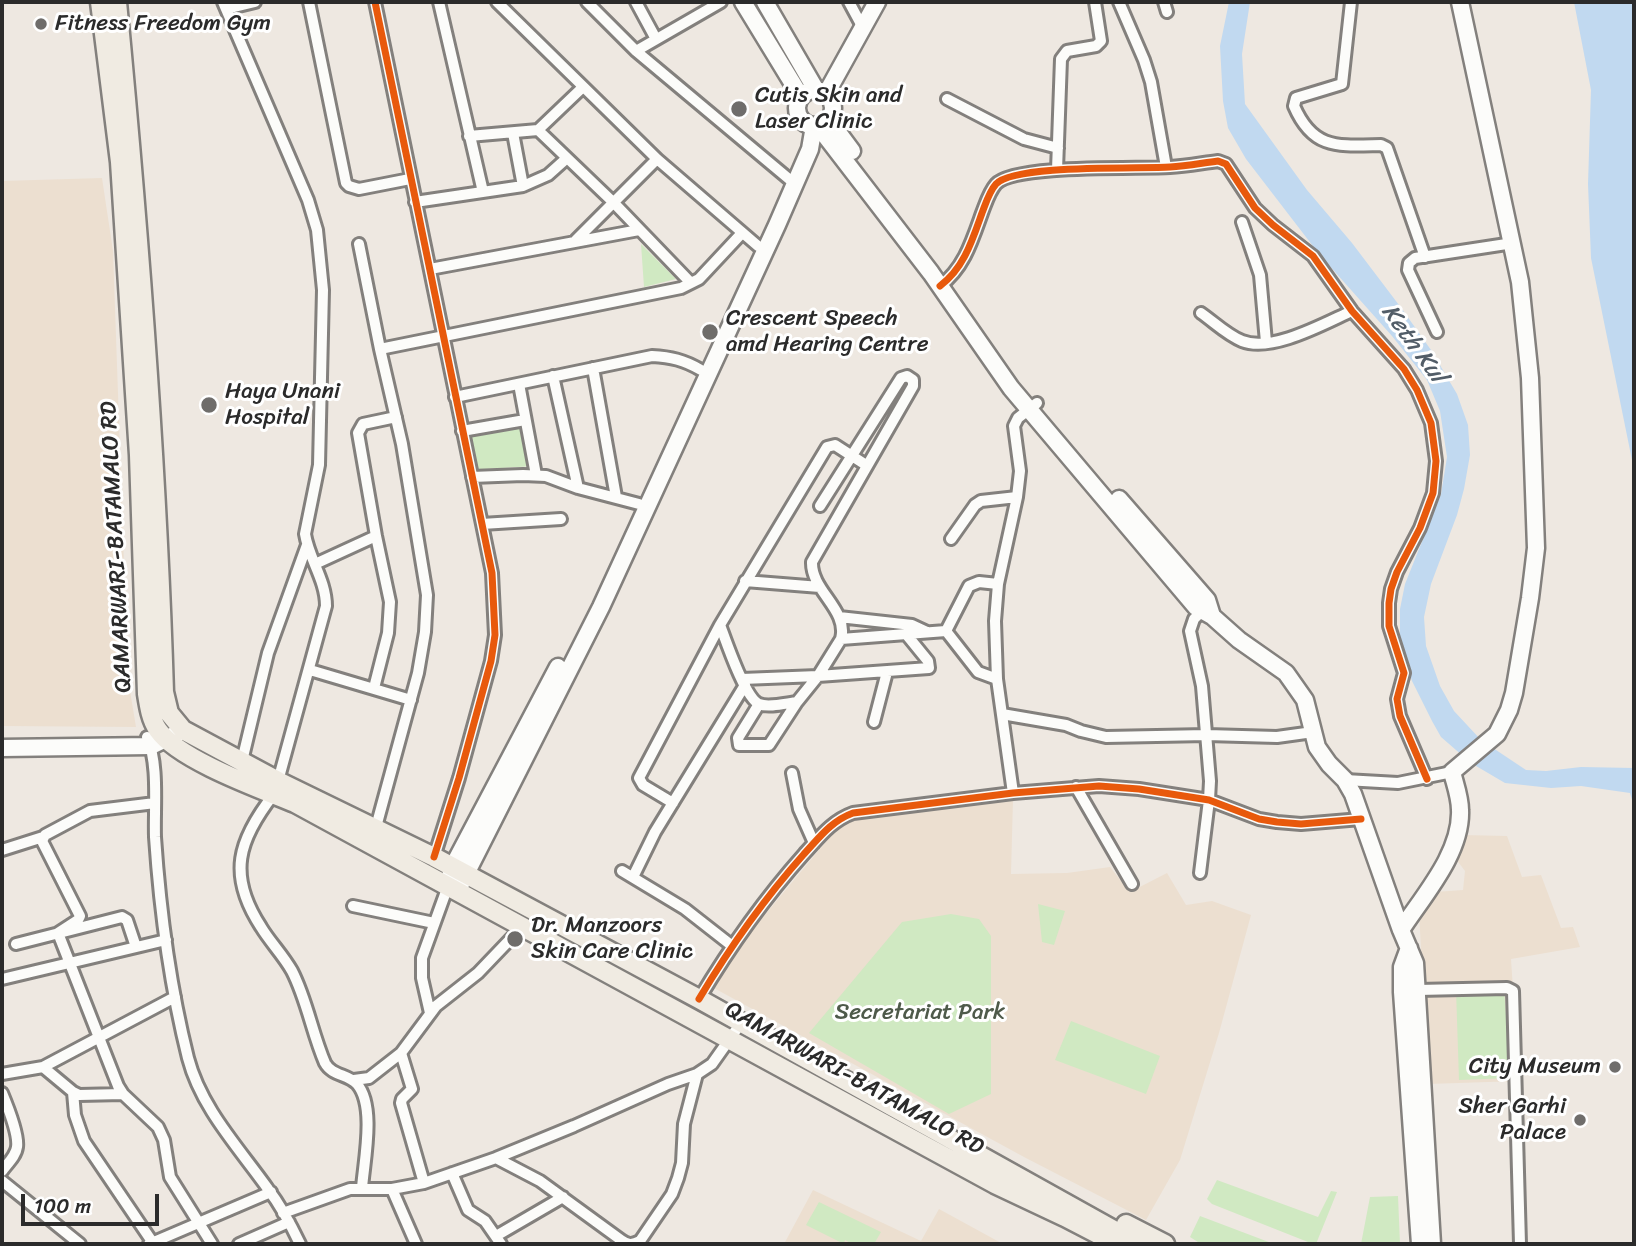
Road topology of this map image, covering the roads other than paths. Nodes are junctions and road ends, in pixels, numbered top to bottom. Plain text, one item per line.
1 (100, 2) edge
2 (117, 2) edge
3 (255, 2) edge
4 (309, 2) edge
5 (375, 2) edge
6 (439, 2) edge
7 (497, 2) edge
8 (587, 2) edge
9 (635, 2) edge
10 (721, 2) edge
11 (743, 2) edge
12 (765, 2) edge
13 (849, 2) edge
14 (877, 2) edge
15 (1095, 2) edge
16 (1119, 2) edge
17 (1351, 2) edge
18 (1460, 2) edge
19 (224, 5) edge
20 (863, 28) junction
21 (656, 39) junction
22 (636, 51) junction
23 (583, 87) junction
24 (814, 94) junction
25 (947, 100) dead end
26 (818, 124) junction
27 (538, 130) junction
28 (513, 133) junction
29 (470, 136) junction
30 (1058, 148) junction
31 (567, 158) junction
32 (657, 159) junction
33 (1166, 167) junction
34 (1057, 170) junction
35 (410, 179) junction
36 (789, 179) junction
37 (523, 187) junction
38 (483, 192) junction
39 (415, 202) junction
40 (614, 203) junction
41 (1242, 222) dead end
42 (639, 230) junction
43 (742, 233) junction
44 (576, 240) junction
45 (1513, 243) junction
46 (359, 244) dead end
47 (758, 246) junction
48 (1425, 257) junction
49 (430, 269) junction
50 (944, 283) junction
51 (691, 284) junction
52 (1352, 311) junction
53 (1201, 313) dead end
54 (1437, 332) dead end
55 (443, 337) junction
56 (1266, 342) junction
57 (380, 349) junction
58 (593, 368) junction
59 (701, 370) junction
60 (553, 376) junction
61 (519, 384) junction
62 (455, 397) junction
63 (1032, 406) junction
64 (396, 417) junction
65 (526, 420) junction
66 (462, 431) junction
67 (852, 455) junction
68 (866, 465) junction
69 (536, 475) junction
70 (472, 477) junction
71 (578, 488) junction
72 (616, 497) junction
73 (1017, 497) junction
74 (639, 504) junction
75 (820, 506) dead end
76 (561, 519) dead end
77 (482, 524) junction
78 (376, 536) junction
79 (951, 539) dead end
80 (307, 545) junction
81 (315, 564) junction
82 (745, 581) junction
83 (999, 584) junction
84 (820, 587) junction
85 (1207, 614) junction
86 (839, 617) junction
87 (720, 625) junction
88 (946, 631) junction
89 (927, 632) junction
90 (906, 634) junction
91 (841, 639) junction
92 (310, 670) junction
93 (887, 672) junction
94 (818, 676) junction
95 (997, 679) junction
96 (744, 682) junction
97 (374, 688) junction
98 (411, 700) junction
99 (797, 702) junction
100 (759, 704) junction
101 (1002, 714) junction
102 (874, 722) dead end
103 (178, 724) junction
104 (1313, 732) junction
105 (1207, 735) junction
106 (2, 738) edge
107 (156, 738) junction
108 (2, 748) edge
109 (244, 762) junction
110 (1454, 771) junction
111 (792, 773) dead end
112 (1427, 779) junction
113 (1345, 780) junction
114 (1076, 787) junction
115 (276, 788) junction
116 (1013, 793) junction
117 (1209, 800) junction
118 (155, 803) junction
119 (673, 803) junction
120 (1361, 820) junction
121 (376, 827) junction
122 (43, 837) junction
123 (814, 843) junction
124 (2, 850) edge
125 (434, 858) junction
126 (458, 871) junction
127 (1200, 873) dead end
128 (1132, 884) dead end
129 (453, 889) junction
130 (353, 906) dead end
131 (434, 923) junction
132 (521, 928) junction
133 (1401, 930) junction
134 (58, 933) junction
135 (166, 940) junction
136 (16, 944) dead end
137 (731, 945) junction
138 (136, 947) junction
139 (1409, 948) junction
140 (69, 963) junction
141 (2, 979) edge
142 (1418, 990) junction
143 (175, 996) junction
144 (699, 999) junction
145 (430, 1013) junction
146 (741, 1023) junction
147 (98, 1037) junction
148 (730, 1040) junction
149 (401, 1053) junction
150 (43, 1067) junction
151 (2, 1074) edge
152 (697, 1074) junction
153 (354, 1080) junction
154 (73, 1092) junction
155 (2, 1093) edge
156 (123, 1094) junction
157 (496, 1158) junction
158 (2, 1171) edge
159 (452, 1173) junction
160 (2, 1181) edge
161 (424, 1183) junction
162 (362, 1188) junction
163 (392, 1189) junction
164 (271, 1192) junction
165 (563, 1197) junction
166 (1068, 1212) junction
167 (286, 1217) junction
168 (200, 1223) junction
169 (1089, 1230) edge
170 (498, 1240) edge
171 (80, 1244) edge
172 (151, 1244) edge
173 (212, 1244) edge
174 (239, 1244) edge
175 (300, 1244) edge
176 (416, 1244) edge
177 (1117, 1244) edge
178 (1139, 1244) edge
179 (1165, 1244) edge
180 (1420, 1244) edge
181 (1432, 1244) edge
182 (1520, 1244) edge

1 - 107 main road, QAMARWARI-BATAMALO RD
2 - 103 main road, QAMARWARI-BATAMALO RD
3 - 19 street
4 - 35 street
5 - 35 street
6 - 29 street
7 - 23 street
8 - 22 street
9 - 21 street
10 - 21 street
11 - 24 main road
12 - 24 main road
13 - 20 street
14 - 20 main road
15 - 30 street
16 - 33 street
17 - 48 street
18 - 45 main road
19 - 80 street
20 - 24 main road
21 - 22 street
22 - 36 street
23 - 27 street
23 - 32 street
24 - 26 main road
24 - 26 main road
25 - 30 street
26 - 36 main road
26 - 50 main road
26 - 126 main road
27 - 28 street
27 - 31 street
28 - 29 street
28 - 37 street
29 - 38 street
30 - 34 street
31 - 37 street
31 - 40 street
32 - 40 street
32 - 43 street
33 - 34 street
33 - 52 street
34 - 50 street
35 - 39 street
36 - 47 main road
37 - 38 street
38 - 39 street
39 - 49 street
40 - 42 street
40 - 44 street
41 - 56 street
42 - 44 street
42 - 51 street
43 - 47 street
43 - 51 street
44 - 49 street
45 - 48 street
45 - 110 main road
46 - 57 street
47 - 59 main road
48 - 54 street
49 - 55 street
50 - 63 main road
51 - 55 street
52 - 56 street
52 - 112 street
53 - 56 street
55 - 57 street
55 - 62 street
57 - 64 street
58 - 59 street
58 - 60 street
58 - 72 street
59 - 74 main road
60 - 61 street
60 - 71 street
61 - 62 street
61 - 65 street
62 - 66 street
63 - 73 street
63 - 85 main road
64 - 78 street
64 - 98 street
65 - 66 street
65 - 69 street
66 - 70 street
67 - 68 street
67 - 68 street
67 - 75 street
67 - 82 street
68 - 84 street
69 - 70 street
69 - 71 street
70 - 77 street
71 - 72 street
72 - 74 street
73 - 79 street
73 - 83 street
74 - 126 main road
76 - 77 street
77 - 125 street
78 - 81 street
78 - 97 street
80 - 81 street
80 - 109 street
81 - 92 street
82 - 84 street
82 - 87 street
83 - 88 street
83 - 95 street
84 - 86 street
85 - 104 main road
85 - 105 street
86 - 89 street
86 - 91 street
87 - 96 street
87 - 119 street
88 - 89 street
88 - 95 street
89 - 90 street
90 - 91 street
90 - 93 street
91 - 94 street
92 - 97 street
92 - 115 street
93 - 94 street
93 - 102 street
94 - 96 street
94 - 99 street
95 - 101 street
96 - 100 street
96 - 119 street
97 - 98 street
98 - 121 street
99 - 100 street
99 - 100 street
101 - 105 street
101 - 116 street
103 - 107 main road
103 - 109 main road
104 - 105 street
104 - 113 main road
105 - 117 street
106 - 107 main road
107 - 108 main road
107 - 115 main road, QAMARWARI-BATAMALO RD
107 - 118 street
109 - 115 main road
110 - 112 street
110 - 133 main road
111 - 123 street
112 - 113 street
113 - 120 main road
114 - 116 street
114 - 117 street
114 - 128 street
115 - 121 main road, QAMARWARI-BATAMALO RD
115 - 129 main road, QAMARWARI-BATAMALO RD
115 - 153 street
116 - 123 street
117 - 120 street
117 - 127 street
118 - 122 street
118 - 135 street
119 - 137 street
120 - 133 main road
121 - 125 main road, QAMARWARI-BATAMALO RD
122 - 124 street
122 - 134 street
123 - 137 street
125 - 126 main road, QAMARWARI-BATAMALO RD
126 - 129 main road
126 - 144 main road, QAMARWARI-BATAMALO RD
129 - 131 street
129 - 132 main road, QAMARWARI-BATAMALO RD
130 - 131 street
131 - 145 street
132 - 145 street
132 - 148 main road, QAMARWARI-BATAMALO RD
133 - 139 main road
134 - 136 street
134 - 138 street
134 - 140 street
135 - 138 street
135 - 143 street
137 - 144 street
138 - 140 street
139 - 142 main road
139 - 180 main road
140 - 141 street
140 - 147 street
142 - 181 main road
142 - 182 street
143 - 147 street
143 - 164 street
144 - 146 main road, QAMARWARI-BATAMALO RD
145 - 149 street
146 - 148 street
146 - 166 main road, QAMARWARI-BATAMALO RD
147 - 150 street
147 - 156 street
148 - 152 street
148 - 166 main road, QAMARWARI-BATAMALO RD
149 - 153 street
149 - 161 street
150 - 151 street
150 - 154 street
152 - 157 street
152 - 165 street
153 - 162 street
154 - 156 street
154 - 172 street
155 - 158 street
156 - 168 street
157 - 159 street
157 - 165 street
159 - 161 street
159 - 170 street
160 - 171 street
161 - 163 street
162 - 163 street
162 - 167 street
163 - 176 street
164 - 167 street
164 - 168 street
165 - 170 street
166 - 169 main road
166 - 169 main road
166 - 179 main road
167 - 174 street
167 - 175 street
168 - 172 street
168 - 173 street
169 - 177 main road
169 - 178 main road

